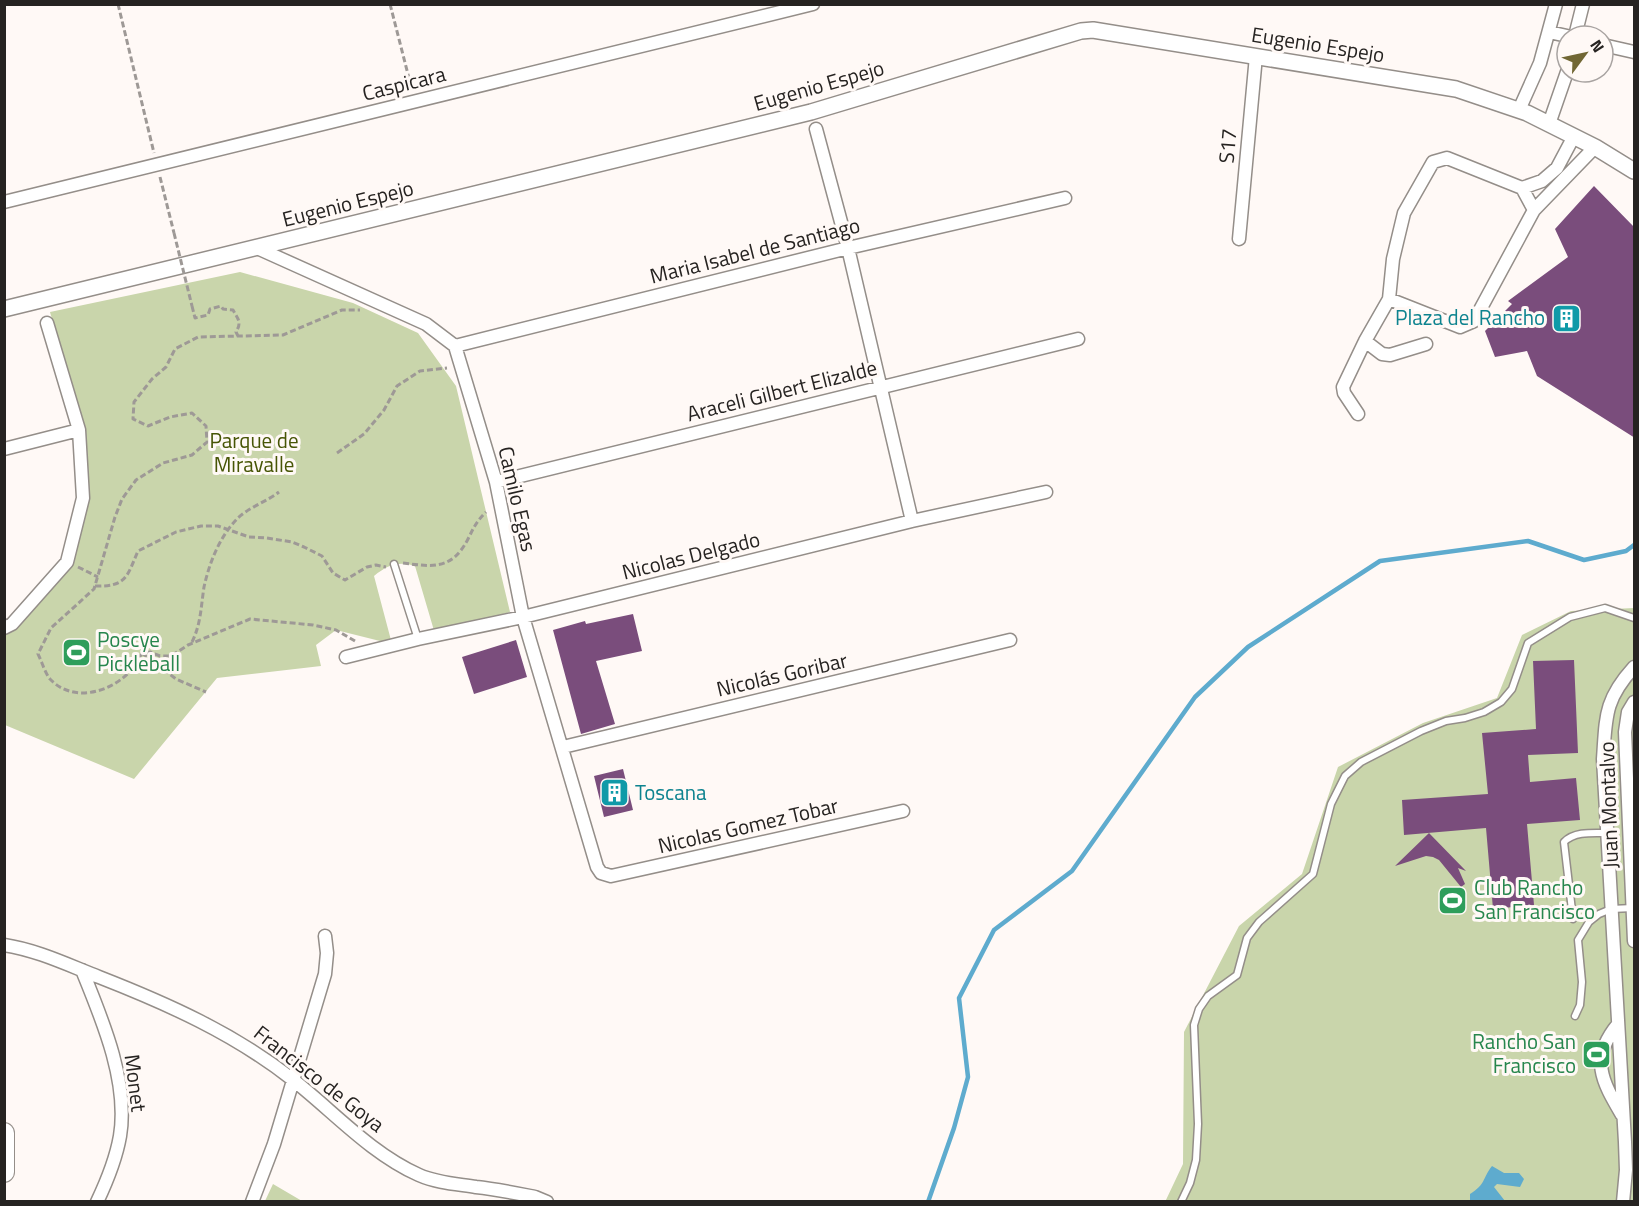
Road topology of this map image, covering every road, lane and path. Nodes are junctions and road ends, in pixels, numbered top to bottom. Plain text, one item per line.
1 (118, 4) edge
2 (390, 4) edge
3 (813, 4) edge
4 (1556, 4) edge
5 (1583, 4) edge
6 (1578, 24) edge
7 (1549, 32) junction
8 (1555, 33) edge
9 (1615, 48) edge
10 (1635, 52) edge
11 (1256, 56) junction
12 (1563, 84) edge
13 (416, 102) junction
14 (1519, 110) junction
15 (1549, 124) junction
16 (816, 129) dead end
17 (1574, 136) junction
18 (1595, 147) junction
19 (157, 165) junction
20 (1635, 171) edge
21 (1522, 188) junction
22 (1065, 198) dead end
23 (4, 202) edge
24 (1534, 210) junction
25 (1239, 239) dead end
26 (258, 248) junction
27 (848, 248) junction
28 (1389, 299) junction
29 (377, 301) junction
30 (4, 309) edge
31 (47, 323) dead end
32 (238, 336) junction
33 (1078, 339) dead end
34 (1365, 341) junction
35 (1426, 344) dead end
36 (455, 346) junction
37 (461, 366) junction
38 (880, 386) junction
39 (1358, 414) dead end
40 (79, 430) junction
41 (4, 449) edge
42 (337, 453) dead end
43 (496, 482) junction
44 (279, 492) dead end
45 (1046, 492) dead end
46 (486, 512) dead end
47 (912, 521) junction
48 (228, 531) junction
49 (67, 562) junction
50 (394, 564) junction
51 (98, 577) junction
52 (95, 586) junction
53 (523, 618) junction
54 (1635, 618) edge
55 (4, 628) edge
56 (418, 639) junction
57 (1010, 640) dead end
58 (192, 643) junction
59 (372, 651) junction
60 (142, 653) junction
61 (346, 657) dead end
62 (1635, 667) edge
63 (206, 692) dead end
64 (1635, 702) edge
65 (563, 747) junction
66 (903, 811) dead end
67 (1607, 833) junction
68 (601, 873) joint
69 (1633, 908) edge
70 (1611, 909) junction
71 (1573, 919) dead end
72 (325, 936) dead end
73 (1635, 941) edge
74 (4, 945) edge
75 (82, 970) junction
76 (1575, 1016) dead end
77 (1618, 1024) junction
78 (292, 1079) junction
79 (1624, 1119) junction
80 (4, 1133) edge
81 (1630, 1142) edge
82 (4, 1172) edge
83 (97, 1202) edge
84 (252, 1202) edge
85 (547, 1202) edge
86 (1181, 1202) edge
87 (1623, 1202) edge

1 - 19 path
2 - 13 path
3 - 13 street, Caspicara
4 - 7 street
5 - 6 street
7 - 8 street
7 - 14 street
9 - 10 street
11 - 14 street, Eugenio Espejo
11 - 25 street, S17
11 - 26 street, Eugenio Espejo
12 - 15 street
13 - 19 street, Caspicara
14 - 15 street, Eugenio Espejo
15 - 17 street, Eugenio Espejo
16 - 27 street
17 - 18 street, Eugenio Espejo
17 - 21 street
18 - 20 street, Eugenio Espejo
18 - 24 street
19 - 23 street, Caspicara
19 - 32 path, bridge
21 - 24 street
21 - 28 street
22 - 27 street, Maria Isabel de Santiago
24 - 28 street
26 - 29 street
26 - 30 street, Eugenio Espejo
27 - 36 street, Maria Isabel de Santiago
27 - 38 street
28 - 34 street
29 - 32 path
29 - 36 street
31 - 40 street
32 - 51 path
33 - 38 street, Araceli Gilbert Elizalde
34 - 35 street
34 - 39 street
36 - 37 street, Camilo Egas
37 - 42 path
37 - 43 street, Camilo Egas
38 - 43 street, Araceli Gilbert Elizalde
38 - 47 street
40 - 41 street
40 - 49 street
43 - 53 street, Camilo Egas
44 - 48 path
45 - 47 street, Nicolas Delgado
46 - 50 path
47 - 53 street, Nicolas Delgado
48 - 50 path
48 - 52 path
48 - 58 path
49 - 51 path
49 - 55 street
50 - 56 lane
51 - 52 path
52 - 60 path
53 - 56 street, Nicolas Delgado
53 - 65 street, Camilo Egas
54 - 86 lane
56 - 59 street, Nicolas Delgado
57 - 65 street, Nicolás Goribar
58 - 59 path
58 - 60 path
59 - 61 street, Nicolas Delgado
60 - 63 path
62 - 67 street, Juan Montalvo
64 - 69 street, Juan Montalvo
65 - 68 street, Camilo Egas
66 - 68 street, Nicolas Gomez Tobar
67 - 70 street, Juan Montalvo
67 - 71 lane
69 - 70 lane
69 - 73 street, Juan Montalvo
70 - 76 lane
70 - 77 street, Juan Montalvo
72 - 78 street
74 - 75 street, Francisco de Goya
75 - 78 street, Francisco de Goya
75 - 83 street, Monet
77 - 79 street, Juan Montalvo
77 - 79 street
78 - 84 street
78 - 85 street, Francisco de Goya
79 - 81 street, Juan Montalvo
80 - 82 main road
81 - 87 street, Juan Montalvo

